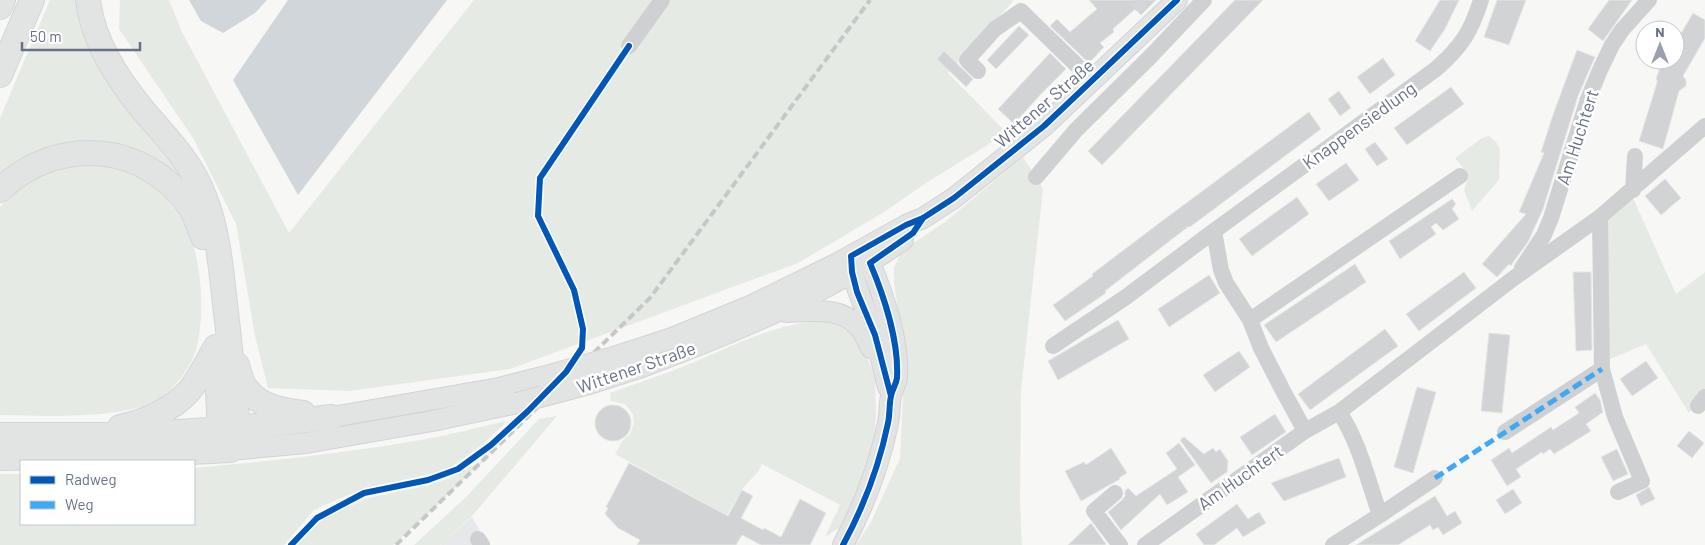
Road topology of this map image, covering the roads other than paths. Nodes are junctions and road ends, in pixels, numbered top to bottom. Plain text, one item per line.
1 (3, 0) edge
2 (32, 0) edge
3 (88, 0) edge
4 (662, 0) edge
5 (1177, 0) edge
6 (1204, 0) edge
7 (1481, 0) edge
8 (1649, 0) edge
9 (0, 7) edge
10 (629, 46) dead end
11 (978, 71) dead end
12 (0, 75) edge
13 (1093, 81) junction
14 (1044, 126) junction
15 (1705, 126) edge
16 (1076, 130) junction
17 (1635, 156) dead end
18 (1460, 176) dead end
19 (1036, 177) dead end
20 (0, 190) edge
21 (1633, 190) junction
22 (1600, 217) junction
23 (923, 218) junction
24 (1214, 231) junction
25 (870, 263) junction
26 (852, 264) junction
27 (1514, 278) junction
28 (780, 312) junction
29 (1250, 320) junction
30 (223, 346) junction
31 (1053, 346) dead end
32 (1602, 369) junction
33 (884, 371) junction
34 (891, 396) junction
35 (1339, 412) junction
36 (332, 417) junction
37 (1305, 431) junction
38 (1505, 432) dead end
39 (0, 435) edge
40 (72, 436) junction
41 (229, 436) junction
42 (0, 458) edge
43 (1435, 478) dead end
44 (1618, 492) dead end
45 (1116, 494) dead end
46 (1380, 514) junction
47 (843, 545) edge
48 (1120, 545) edge
49 (1145, 545) edge
50 (1333, 545) edge

1 - 9 highway
2 - 12 highway
3 - 30 highway
4 - 10 street
5 - 13 main road, Wittener Straße
6 - 16 street
7 - 24 street, Knappensiedlung
8 - 27 street, Am Huchtert
11 - 13 street
13 - 14 main road, Wittener Straße
14 - 16 street, Wittener Straße
14 - 23 main road, Wittener Straße
15 - 21 street, Am Huchtert
16 - 19 street
17 - 21 street
18 - 29 street
20 - 30 highway
21 - 22 street, Am Huchtert
22 - 27 street, Am Huchtert
22 - 32 street
23 - 25 main road, Wittener Straße
23 - 26 main road, Wittener Straße
24 - 29 street
24 - 31 street, Knappensiedlung
25 - 26 main road, Wittener Straße
25 - 34 main road
26 - 28 main road, Wittener Straße
26 - 33 main road
26 - 36 main road, Wittener Straße, bridge
27 - 35 street, Am Huchtert
28 - 33 main road
28 - 41 main road, Wittener Straße, bridge
29 - 37 street
30 - 36 highway
30 - 40 highway
30 - 41 highway
32 - 38 street
32 - 44 street
33 - 34 main road
34 - 47 main road
35 - 37 street, Am Huchtert
35 - 46 street
36 - 41 highway
37 - 49 street, Am Huchtert
39 - 40 highway
40 - 41 highway
41 - 42 highway
43 - 46 street
45 - 48 street
46 - 50 street

